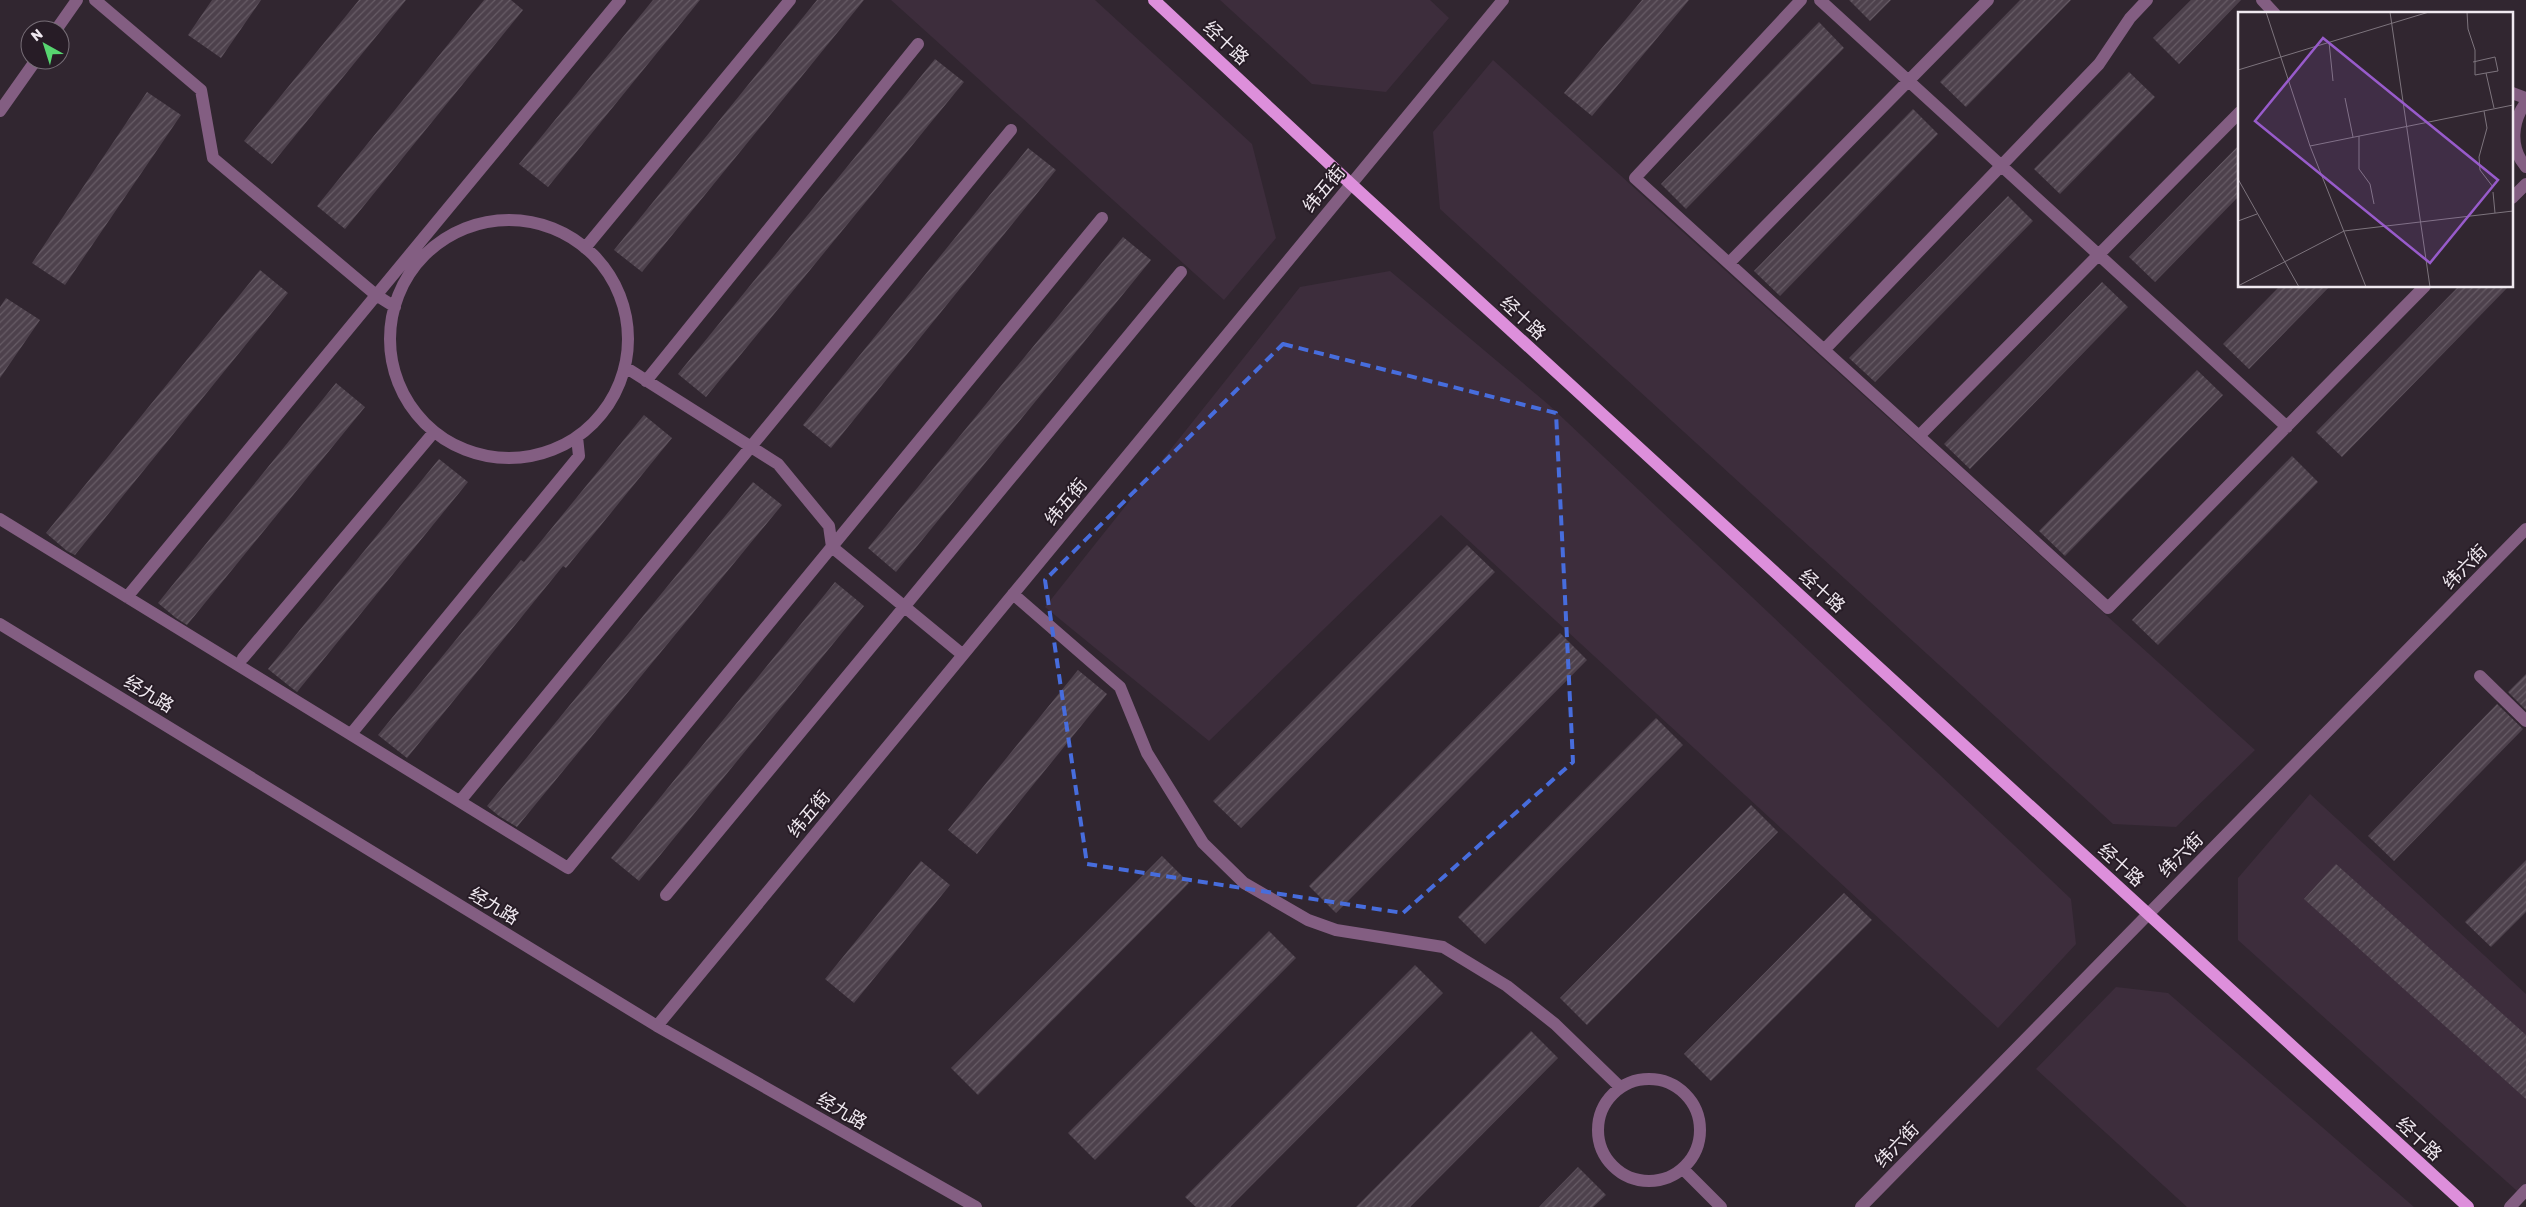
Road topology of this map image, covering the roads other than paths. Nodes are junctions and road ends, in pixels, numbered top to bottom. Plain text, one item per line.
1 (77, 0) edge
2 (95, 0) edge
3 (620, 0) edge
4 (790, 0) edge
5 (1154, 0) edge
6 (1503, 0) edge
7 (1801, 0) edge
8 (1820, 0) edge
9 (1988, 0) edge
10 (2147, 0) edge
11 (2262, 0) edge
12 (2273, 12) edge
13 (63, 20) edge
14 (918, 44) dead end
15 (29, 70) edge
16 (2514, 94) edge
17 (2526, 98) edge
18 (2526, 102) edge
19 (0, 111) edge
20 (2238, 114) edge
21 (1011, 130) dead end
22 (2526, 166) edge
23 (1351, 184) junction
24 (2526, 184) edge
25 (2514, 196) edge
26 (1102, 218) dead end
27 (585, 248) junction
28 (1729, 263) junction
29 (1181, 272) dead end
30 (2423, 288) edge
31 (376, 295) junction
32 (395, 307) junction
33 (1824, 350) junction
34 (625, 367) junction
35 (646, 380) junction
36 (2287, 427) junction
37 (434, 432) junction
38 (1919, 436) junction
39 (577, 437) junction
40 (751, 447) junction
41 (0, 519) edge
42 (2526, 530) edge
43 (832, 547) junction
44 (1013, 594) junction
45 (126, 596) junction
46 (904, 607) junction
47 (0, 624) edge
48 (963, 655) junction
49 (243, 658) dead end
50 (2480, 676) dead end
51 (2526, 721) edge
52 (351, 734) junction
53 (460, 801) junction
54 (666, 896) dead end
55 (2148, 914) junction
56 (657, 1026) junction
57 (1620, 1087) junction
58 (1683, 1169) junction
59 (2526, 1190) edge
60 (976, 1207) edge
61 (1720, 1207) edge
62 (1861, 1207) edge
63 (2468, 1207) edge
64 (2510, 1207) edge

1 - 13 street
2 - 31 street
3 - 31 street
4 - 27 street
5 - 23 main road, 经十路
6 - 23 street, 纬五街
7 - 28 street
8 - 36 street
9 - 28 street
10 - 33 street
11 - 12 street
14 - 35 street
15 - 19 street
16 - 17 street
18 - 22 street
20 - 38 street
21 - 40 street
23 - 44 street, 纬五街
23 - 55 main road, 经十路
24 - 25 street
26 - 43 street
27 - 32 street
27 - 34 street
28 - 33 street
29 - 46 street
30 - 36 street
31 - 32 street
31 - 45 street
32 - 37 street
33 - 38 street
34 - 35 street
34 - 39 street
35 - 40 street
36 - 38 street
37 - 39 street
37 - 49 street
39 - 52 street
40 - 43 street
40 - 53 street
41 - 45 street
42 - 55 street, 纬六街
43 - 46 street
43 - 53 street
44 - 48 street, 纬五街
44 - 57 street
45 - 52 street
46 - 48 street
46 - 54 street
47 - 56 street, 经九路
48 - 56 street, 纬五街
50 - 51 street
52 - 53 street
55 - 62 street, 纬六街
55 - 63 main road, 经十路
56 - 60 street, 经九路
57 - 58 street
57 - 58 street
58 - 61 street
59 - 64 street

